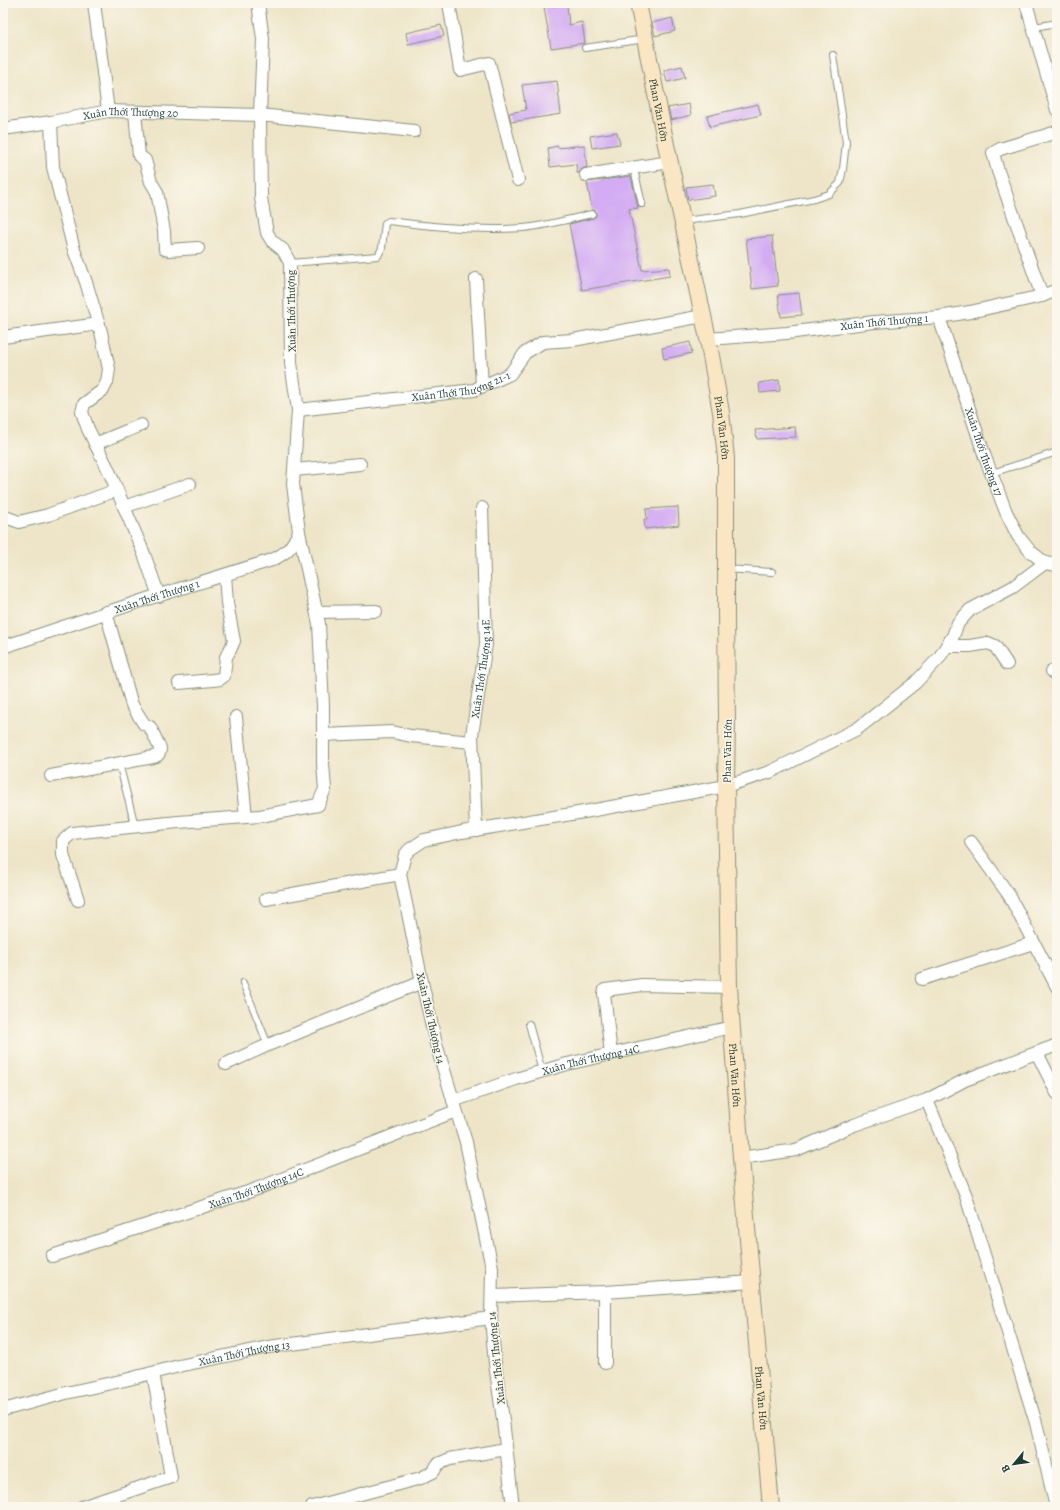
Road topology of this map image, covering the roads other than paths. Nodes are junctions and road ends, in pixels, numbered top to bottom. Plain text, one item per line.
1 (94, 3) edge
2 (258, 3) edge
3 (449, 3) edge
4 (638, 3) edge
5 (1026, 3) edge
6 (1057, 23) edge
7 (1034, 27) junction
8 (645, 39) junction
9 (585, 48) dead end
10 (833, 55) dead end
11 (108, 110) junction
12 (1057, 110) edge
13 (135, 112) junction
14 (260, 115) junction
15 (51, 122) junction
16 (3, 129) edge
17 (414, 131) dead end
18 (1057, 132) edge
19 (670, 162) junction
20 (634, 169) junction
21 (586, 175) dead end
22 (518, 180) dead end
23 (642, 204) dead end
24 (592, 214) dead end
25 (683, 221) junction
26 (198, 248) dead end
27 (290, 263) junction
28 (476, 279) dead end
29 (1057, 290) edge
30 (1042, 296) junction
31 (703, 316) junction
32 (939, 317) junction
33 (99, 324) junction
34 (3, 337) edge
35 (708, 339) junction
36 (482, 386) junction
37 (298, 410) junction
38 (141, 425) dead end
39 (96, 444) junction
40 (1057, 452) edge
41 (360, 464) dead end
42 (294, 470) junction
43 (992, 473) junction
44 (190, 484) dead end
45 (117, 490) junction
46 (124, 507) junction
47 (482, 508) dead end
48 (3, 516) edge
49 (299, 532) junction
50 (1045, 563) junction
51 (1057, 565) edge
52 (726, 569) junction
53 (772, 572) dead end
54 (225, 576) junction
55 (159, 596) junction
56 (376, 611) dead end
57 (106, 612) junction
58 (317, 612) junction
59 (946, 646) junction
60 (3, 647) edge
61 (1007, 664) dead end
62 (179, 683) dead end
63 (236, 717) dead end
64 (323, 735) junction
65 (472, 742) junction
66 (119, 764) junction
67 (51, 776) dead end
68 (726, 786) junction
69 (246, 817) junction
70 (135, 826) junction
71 (476, 830) junction
72 (971, 842) dead end
73 (400, 874) junction
74 (266, 899) dead end
75 (78, 900) dead end
76 (1033, 943) junction
77 (922, 978) dead end
78 (422, 982) junction
79 (243, 983) dead end
80 (729, 987) junction
81 (1057, 987) edge
82 (529, 1024) dead end
83 (732, 1027) junction
84 (268, 1045) junction
85 (1057, 1045) edge
86 (1037, 1053) junction
87 (611, 1054) junction
88 (226, 1064) dead end
89 (542, 1071) junction
90 (1057, 1093) edge
91 (927, 1100) junction
92 (454, 1106) junction
93 (741, 1158) junction
94 (52, 1256) dead end
95 (752, 1282) junction
96 (605, 1292) junction
97 (492, 1296) junction
98 (491, 1318) junction
99 (605, 1363) dead end
100 (153, 1372) junction
101 (3, 1410) edge
102 (506, 1449) junction
103 (82, 1507) edge
104 (312, 1507) edge
105 (512, 1507) edge
106 (771, 1507) edge
107 (1056, 1507) edge

1 - 11 street
2 - 14 street, Xuân Thới Thượng
3 - 22 street
4 - 8 main road, Phan Văn Hớn
5 - 7 street
6 - 7 lane
7 - 12 street
8 - 9 lane
8 - 19 main road, Phan Văn Hớn
10 - 25 lane
11 - 13 street, Xuân Thới Thượng 20
11 - 15 street, Xuân Thới Thượng 20
13 - 14 street, Xuân Thới Thượng 20
13 - 26 street
14 - 17 street, Xuân Thới Thượng 20
14 - 27 street, Xuân Thới Thượng
15 - 16 street, Xuân Thới Thượng 20
15 - 33 street
18 - 30 street
19 - 20 street
19 - 25 main road, Phan Văn Hớn
20 - 21 street
20 - 23 lane
24 - 27 lane
25 - 31 main road, Phan Văn Hớn
27 - 37 street, Xuân Thới Thượng
28 - 36 street
29 - 30 street, Xuân Thới Thượng 1
30 - 32 street, Xuân Thới Thượng 1
31 - 35 main road, Phan Văn Hớn
31 - 36 street, Xuân Thới Thượng 21-1
32 - 35 street, Xuân Thới Thượng 1
32 - 43 street, Xuân Thới Thượng 17
33 - 34 street
33 - 39 street
35 - 52 main road, Phan Văn Hớn
36 - 37 street, Xuân Thới Thượng 21-1
37 - 42 street, Xuân Thới Thượng
38 - 39 street
39 - 45 street
40 - 43 lane
41 - 42 street
42 - 49 street, Xuân Thới Thượng
43 - 50 street, Xuân Thới Thượng 17
44 - 46 street
45 - 46 street
45 - 48 street
46 - 55 street
47 - 65 street, Xuân Thới Thượng 14E
49 - 54 street, Xuân Thới Thượng 1
49 - 58 street, Xuân Thới Thượng
50 - 51 street, Xuân Thới Thượng 17
50 - 59 street, Xuân Thới Thượng 14
52 - 53 lane
52 - 68 main road, Phan Văn Hớn
54 - 55 street, Xuân Thới Thượng 1
54 - 62 street
55 - 57 street, Xuân Thới Thượng 1
56 - 58 street
57 - 60 street, Xuân Thới Thượng 1
57 - 66 street
58 - 64 street, Xuân Thới Thượng
59 - 61 street
59 - 68 street, Xuân Thới Thượng 14
63 - 69 street
64 - 65 street
64 - 69 street, Xuân Thới Thượng
65 - 71 street, Xuân Thới Thượng 14E
66 - 67 street
66 - 70 lane
68 - 71 street, Xuân Thới Thượng 14
68 - 80 main road, Phan Văn Hớn
69 - 70 street
70 - 75 street
71 - 73 street, Xuân Thới Thượng 14
72 - 76 street
73 - 74 street
73 - 78 street, Xuân Thới Thượng 14
76 - 77 street
76 - 81 street
78 - 84 street
78 - 92 street, Xuân Thới Thượng 14
79 - 84 lane
80 - 83 main road, Phan Văn Hớn
80 - 87 street
82 - 89 lane
83 - 87 street, Xuân Thới Thượng 14C
83 - 93 main road, Phan Văn Hớn
84 - 88 street
85 - 86 street
86 - 90 street
86 - 91 street
87 - 89 street, Xuân Thới Thượng 14C
89 - 92 street, Xuân Thới Thượng 14C
91 - 93 street
91 - 107 street
92 - 94 street, Xuân Thới Thượng 14C
92 - 97 street, Xuân Thới Thượng 14
93 - 95 main road, Phan Văn Hớn
95 - 96 street
95 - 106 main road, Phan Văn Hớn
96 - 97 street
96 - 99 street
97 - 98 street, Xuân Thới Thượng 14
98 - 100 street, Xuân Thới Thượng 13
98 - 102 street, Xuân Thới Thượng 14
100 - 101 street, Xuân Thới Thượng 13
100 - 103 street
102 - 104 street
102 - 105 street, Xuân Thới Thượng 14

